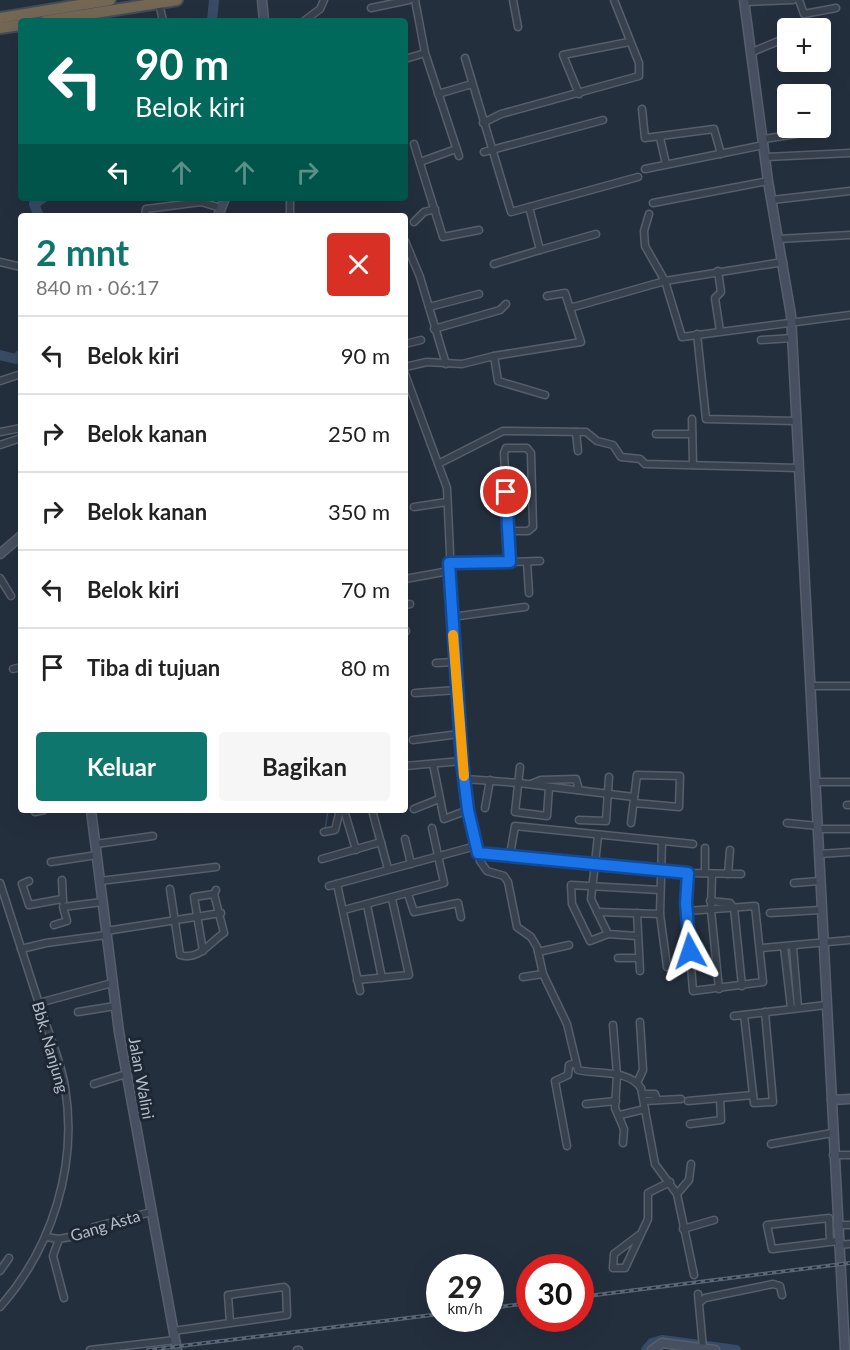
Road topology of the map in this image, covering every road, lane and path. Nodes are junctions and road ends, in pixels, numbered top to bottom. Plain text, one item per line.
1 (110, 0) edge
2 (177, 0) edge
3 (262, 0) edge
4 (324, 0) edge
5 (409, 0) edge
6 (415, 0) edge
7 (513, 0) edge
8 (614, 0) edge
9 (793, 0) edge
10 (799, 0) edge
11 (744, 1) edge
12 (159, 3) junction
13 (371, 8) dead end
14 (836, 8) dead end
15 (0, 18) edge
16 (67, 18) edge
17 (162, 18) edge
18 (264, 18) edge
19 (307, 18) edge
20 (18, 25) edge
21 (518, 27) dead end
22 (0, 28) edge
23 (629, 42) junction
24 (777, 42) edge
25 (752, 52) junction
26 (425, 53) junction
27 (408, 58) edge
28 (465, 58) dead end
29 (472, 84) junction
30 (438, 94) junction
31 (579, 94) junction
32 (642, 109) dead end
33 (603, 120) dead end
34 (483, 123) junction
35 (660, 138) junction
36 (782, 138) edge
37 (764, 142) junction
38 (414, 144) dead end
39 (488, 151) junction
40 (850, 153) edge
41 (721, 154) junction
42 (766, 157) junction
43 (420, 162) junction
44 (666, 164) junction
45 (645, 169) dead end
46 (638, 177) dead end
47 (768, 181) junction
48 (850, 191) edge
49 (772, 200) junction
50 (653, 203) dead end
51 (529, 207) junction
52 (435, 209) junction
53 (220, 212) edge
54 (145, 213) edge
55 (649, 214) dead end
56 (414, 222) dead end
57 (479, 230) dead end
58 (596, 234) dead end
59 (850, 235) edge
60 (778, 240) junction
61 (408, 245) edge
62 (540, 250) junction
63 (0, 262) edge
64 (783, 262) junction
65 (494, 264) dead end
66 (18, 266) edge
67 (718, 271) junction
68 (665, 281) junction
69 (479, 294) dead end
70 (547, 296) dead end
71 (506, 304) dead end
72 (429, 307) junction
73 (570, 308) junction
74 (850, 315) edge
75 (791, 321) junction
76 (434, 329) junction
77 (720, 331) junction
78 (697, 334) junction
79 (792, 338) junction
80 (421, 340) dead end
81 (761, 340) dead end
82 (408, 343) edge
83 (495, 356) junction
84 (446, 364) junction
85 (408, 365) edge
86 (18, 375) edge
87 (0, 381) edge
88 (408, 382) edge
89 (545, 395) dead end
90 (692, 419) dead end
91 (796, 421) junction
92 (18, 429) edge
93 (0, 432) edge
94 (576, 432) junction
95 (656, 434) dead end
96 (692, 434) junction
97 (18, 439) edge
98 (0, 445) edge
99 (578, 451) dead end
100 (438, 464) junction
101 (693, 465) junction
102 (798, 468) junction
103 (447, 502) junction
104 (414, 507) dead end
105 (508, 531) junction
106 (18, 539) edge
107 (0, 554) edge
108 (540, 561) dead end
109 (510, 562) junction
110 (527, 562) junction
111 (449, 563) junction
112 (449, 571) junction
113 (0, 578) edge
114 (408, 578) edge
115 (529, 593) dead end
116 (11, 596) dead end
117 (525, 607) dead end
118 (452, 617) junction
119 (436, 663) dead end
120 (455, 663) junction
121 (18, 668) edge
122 (14, 669) dead end
123 (810, 686) junction
124 (850, 686) edge
125 (457, 690) junction
126 (415, 693) dead end
127 (459, 734) junction
128 (413, 740) dead end
129 (462, 761) junction
130 (433, 764) junction
131 (408, 766) edge
132 (520, 767) dead end
133 (609, 777) dead end
134 (465, 780) junction
135 (490, 780) junction
136 (815, 782) junction
137 (850, 782) edge
138 (519, 783) junction
139 (530, 784) junction
140 (549, 788) junction
141 (579, 790) junction
142 (608, 794) junction
143 (439, 799) junction
144 (634, 800) junction
145 (485, 808) dead end
146 (414, 810) dead end
147 (468, 810) junction
148 (91, 813) edge
149 (341, 813) edge
150 (343, 813) edge
151 (373, 813) edge
152 (579, 819) dead end
153 (631, 823) dead end
154 (787, 823) dead end
155 (349, 826) junction
156 (432, 828) dead end
157 (818, 828) junction
158 (850, 829) edge
159 (335, 830) junction
160 (324, 832) dead end
161 (153, 836) dead end
162 (598, 836) junction
163 (405, 839) dead end
164 (662, 841) junction
165 (381, 842) junction
166 (96, 844) junction
167 (693, 844) dead end
168 (705, 849) dead end
169 (356, 850) junction
170 (477, 850) junction
171 (730, 850) dead end
172 (850, 852) edge
173 (819, 854) junction
174 (97, 855) junction
175 (510, 855) junction
176 (439, 856) junction
177 (322, 859) dead end
178 (51, 862) dead end
179 (594, 863) junction
180 (411, 864) junction
181 (216, 867) dead end
182 (388, 869) junction
183 (661, 870) junction
184 (688, 873) junction
185 (708, 874) junction
186 (728, 874) junction
187 (741, 874) dead end
188 (62, 880) dead end
189 (29, 881) dead end
190 (100, 881) junction
191 (820, 881) junction
192 (0, 883) edge
193 (794, 883) dead end
194 (337, 884) junction
195 (329, 886) dead end
196 (592, 886) junction
197 (170, 889) dead end
198 (660, 890) junction
199 (408, 894) junction
200 (63, 899) junction
201 (392, 899) junction
202 (711, 901) junction
203 (102, 902) junction
204 (367, 905) junction
205 (63, 908) junction
206 (734, 908) junction
207 (344, 910) junction
208 (711, 910) junction
209 (821, 910) junction
210 (687, 911) junction
211 (597, 912) junction
212 (220, 913) junction
213 (637, 913) junction
214 (770, 913) dead end
215 (660, 914) junction
216 (197, 917) junction
217 (461, 917) dead end
218 (175, 920) junction
219 (54, 925) dead end
220 (106, 933) junction
221 (608, 934) junction
222 (637, 936) junction
223 (850, 940) edge
224 (823, 942) junction
225 (569, 945) dead end
226 (784, 947) junction
227 (794, 947) junction
228 (761, 948) junction
229 (21, 949) junction
230 (203, 951) junction
231 (538, 951) junction
232 (618, 958) dead end
233 (639, 958) junction
234 (667, 967) dead end
235 (640, 971) dead end
236 (543, 974) junction
237 (523, 977) dead end
238 (382, 978) junction
239 (357, 980) junction
240 (112, 983) junction
241 (742, 986) junction
242 (719, 989) junction
243 (360, 991) dead end
244 (39, 1003) junction
245 (826, 1005) junction
246 (115, 1006) junction
247 (794, 1008) junction
248 (78, 1012) dead end
249 (765, 1012) junction
250 (744, 1015) junction
251 (734, 1016) dead end
252 (640, 1022) dead end
253 (613, 1025) dead end
254 (576, 1063) junction
255 (126, 1074) junction
256 (617, 1075) junction
257 (637, 1083) junction
258 (94, 1084) dead end
259 (753, 1095) junction
260 (643, 1097) junction
261 (720, 1098) junction
262 (850, 1099) edge
263 (832, 1100) junction
264 (616, 1101) junction
265 (586, 1104) dead end
266 (645, 1109) junction
267 (620, 1115) junction
268 (690, 1125) dead end
269 (832, 1133) junction
270 (623, 1143) dead end
271 (771, 1144) dead end
272 (567, 1146) dead end
273 (833, 1155) junction
274 (850, 1155) edge
275 (691, 1164) dead end
276 (670, 1182) junction
277 (677, 1194) junction
278 (151, 1212) junction
279 (714, 1220) dead end
280 (837, 1225) junction
281 (850, 1225) edge
282 (683, 1229) junction
283 (639, 1235) junction
284 (46, 1237) junction
285 (59, 1239) junction
286 (835, 1243) junction
287 (850, 1244) edge
288 (9, 1257) dead end
289 (850, 1257) edge
290 (838, 1258) junction
291 (0, 1271) edge
292 (694, 1275) dead end
293 (698, 1294) dead end
294 (782, 1295) dead end
295 (64, 1298) dead end
296 (699, 1304) junction
297 (0, 1308) edge
298 (230, 1323) junction
299 (173, 1330) junction
300 (175, 1340) junction
301 (703, 1345) junction
302 (90, 1350) edge
303 (177, 1350) edge
304 (652, 1350) edge
305 (715, 1350) edge
306 (845, 1350) edge

1 - 15 highway
2 - 12 highway
3 - 18 street
4 - 19 street
5 - 13 street
6 - 26 street
7 - 21 street
8 - 23 street
9 - 11 street
10 - 14 street
11 - 25 street
12 - 16 highway
12 - 17 street
20 - 22 highway
23 - 31 street
23 - 31 street
24 - 25 street
25 - 37 street
26 - 27 street
26 - 30 street
28 - 29 street
29 - 30 street
29 - 34 street
30 - 43 street
31 - 34 street
32 - 35 street
33 - 39 street
34 - 39 street
35 - 41 street
35 - 44 street
36 - 37 street
37 - 41 street
37 - 42 street
38 - 43 street
39 - 51 street
40 - 42 street
41 - 44 street
42 - 47 street
43 - 52 street
44 - 45 street
46 - 51 street
47 - 49 street
47 - 50 street
48 - 49 street
49 - 60 street
51 - 62 street
52 - 56 street
52 - 57 street
53 - 54 street
55 - 68 street
58 - 62 street
59 - 60 street
60 - 64 street
61 - 72 street
62 - 65 street
63 - 66 street
64 - 67 street
64 - 75 street
67 - 68 street
67 - 77 street
68 - 73 street
68 - 78 street
69 - 72 street
70 - 73 street
71 - 76 street
72 - 76 street
73 - 83 street
74 - 75 street
75 - 77 street
75 - 79 street
76 - 84 street
77 - 78 street
78 - 91 street
79 - 81 street
79 - 91 street
80 - 82 street
83 - 84 street
83 - 89 street
84 - 85 street
86 - 87 street
88 - 100 street
90 - 96 street
91 - 102 street
92 - 93 street
94 - 99 street
94 - 100 street
94 - 101 street
95 - 96 street
96 - 101 street
97 - 98 street
100 - 103 street
101 - 102 street
102 - 123 street
103 - 104 street
103 - 111 street
105 - 105 street
105 - 109 street
106 - 107 street
108 - 110 street
109 - 110 street
109 - 111 street
110 - 115 street
111 - 112 street
112 - 114 street
112 - 118 street
113 - 116 street
117 - 118 street
118 - 120 street
119 - 120 street
120 - 125 street
121 - 122 street
123 - 124 street
123 - 136 street
125 - 126 street
125 - 127 street
127 - 128 street
127 - 129 street
129 - 130 street
129 - 134 street
130 - 131 street
130 - 143 street
132 - 138 street
133 - 142 street
134 - 135 street
134 - 147 street
135 - 138 street
135 - 145 street
136 - 137 street
136 - 157 street
138 - 139 street
138 - 140 street
139 - 140 street
139 - 141 street
140 - 141 street
141 - 142 street
142 - 144 street
142 - 152 street
143 - 146 street
143 - 147 street
144 - 144 street
144 - 153 street
147 - 170 street
148 - 166 street, Jalan Walini
149 - 159 street
150 - 155 street
151 - 165 street
154 - 157 street
155 - 159 street
155 - 169 street
156 - 176 street
157 - 158 street
157 - 173 street
159 - 160 street
161 - 166 street
162 - 164 street
162 - 175 street
162 - 179 street
163 - 180 street
164 - 167 street
164 - 183 street
165 - 169 street
165 - 182 street
166 - 174 street, Jalan Walini
168 - 185 street
169 - 177 street
170 - 175 street
170 - 176 street
170 - 231 street
171 - 186 street
172 - 173 street
173 - 191 street
174 - 178 street
174 - 190 street, Jalan Walini
175 - 179 street
176 - 180 street
176 - 199 street
179 - 183 street
179 - 196 street
180 - 182 street
181 - 190 street
182 - 194 street
183 - 184 street
183 - 198 street
184 - 185 street
184 - 210 street
185 - 186 street
185 - 202 street
186 - 187 street
188 - 200 street
189 - 200 street
190 - 203 street, Jalan Walini
191 - 193 street
191 - 209 street
192 - 229 street, Bbk. Nanjung
194 - 195 street
194 - 207 street
196 - 198 street
196 - 211 street
196 - 221 street
197 - 218 street
198 - 215 street
199 - 201 street
199 - 217 street
200 - 205 street
201 - 204 street
201 - 238 street
202 - 206 street
202 - 208 street
203 - 205 street
203 - 220 street, Jalan Walini
204 - 207 street
204 - 238 street
205 - 219 street
206 - 208 street
206 - 228 street
206 - 241 street
207 - 239 street
208 - 210 street
208 - 242 street
209 - 214 street
209 - 224 street
210 - 242 street
211 - 213 street
211 - 221 street
212 - 216 street
212 - 216 street
212 - 230 street
213 - 215 street
213 - 222 street
215 - 234 street
216 - 218 street
216 - 230 street
218 - 220 street
218 - 230 street
220 - 229 street
220 - 240 street, Jalan Walini
221 - 222 street
222 - 233 street
223 - 224 street
224 - 227 street
224 - 245 street
225 - 231 street
226 - 227 street
226 - 228 street
226 - 247 street
227 - 247 street
228 - 241 street
229 - 244 street, Bbk. Nanjung
231 - 236 street
232 - 233 street
233 - 235 street
236 - 237 street
236 - 254 street
238 - 239 street
239 - 243 street
240 - 244 street
240 - 246 street, Jalan Walini
241 - 242 street
244 - 284 street, Bbk. Nanjung
245 - 247 street
245 - 263 street
246 - 248 street
246 - 255 street, Jalan Walini
247 - 249 street
249 - 250 street
249 - 259 street
250 - 251 street
250 - 259 street
252 - 257 street
253 - 256 street
254 - 256 street
254 - 272 street
255 - 258 street
255 - 278 street, Jalan Walini
256 - 257 street
256 - 264 street
257 - 260 street
259 - 261 street
260 - 261 street
260 - 266 street
261 - 268 street
262 - 263 street
263 - 269 street
264 - 265 street
264 - 267 street
266 - 267 street
266 - 276 street
267 - 270 street
269 - 271 street
269 - 273 street
273 - 274 street
273 - 280 street
275 - 277 street
276 - 277 street
276 - 283 street
277 - 282 street
278 - 285 street, Gang Asta
278 - 299 street, Jalan Walini
279 - 282 street
280 - 281 street
280 - 286 street
282 - 292 street
283 - 283 street
284 - 285 street, Gang Asta
284 - 297 street, Bbk. Nanjung
285 - 295 street
286 - 286 street
286 - 287 street
286 - 290 street
288 - 291 street
289 - 290 street
290 - 306 street
293 - 296 street
294 - 296 street
296 - 301 street
298 - 298 street
298 - 299 street
299 - 300 street, Jalan Walini
300 - 302 street
300 - 303 street, Jalan Walini
301 - 304 street
301 - 305 street

